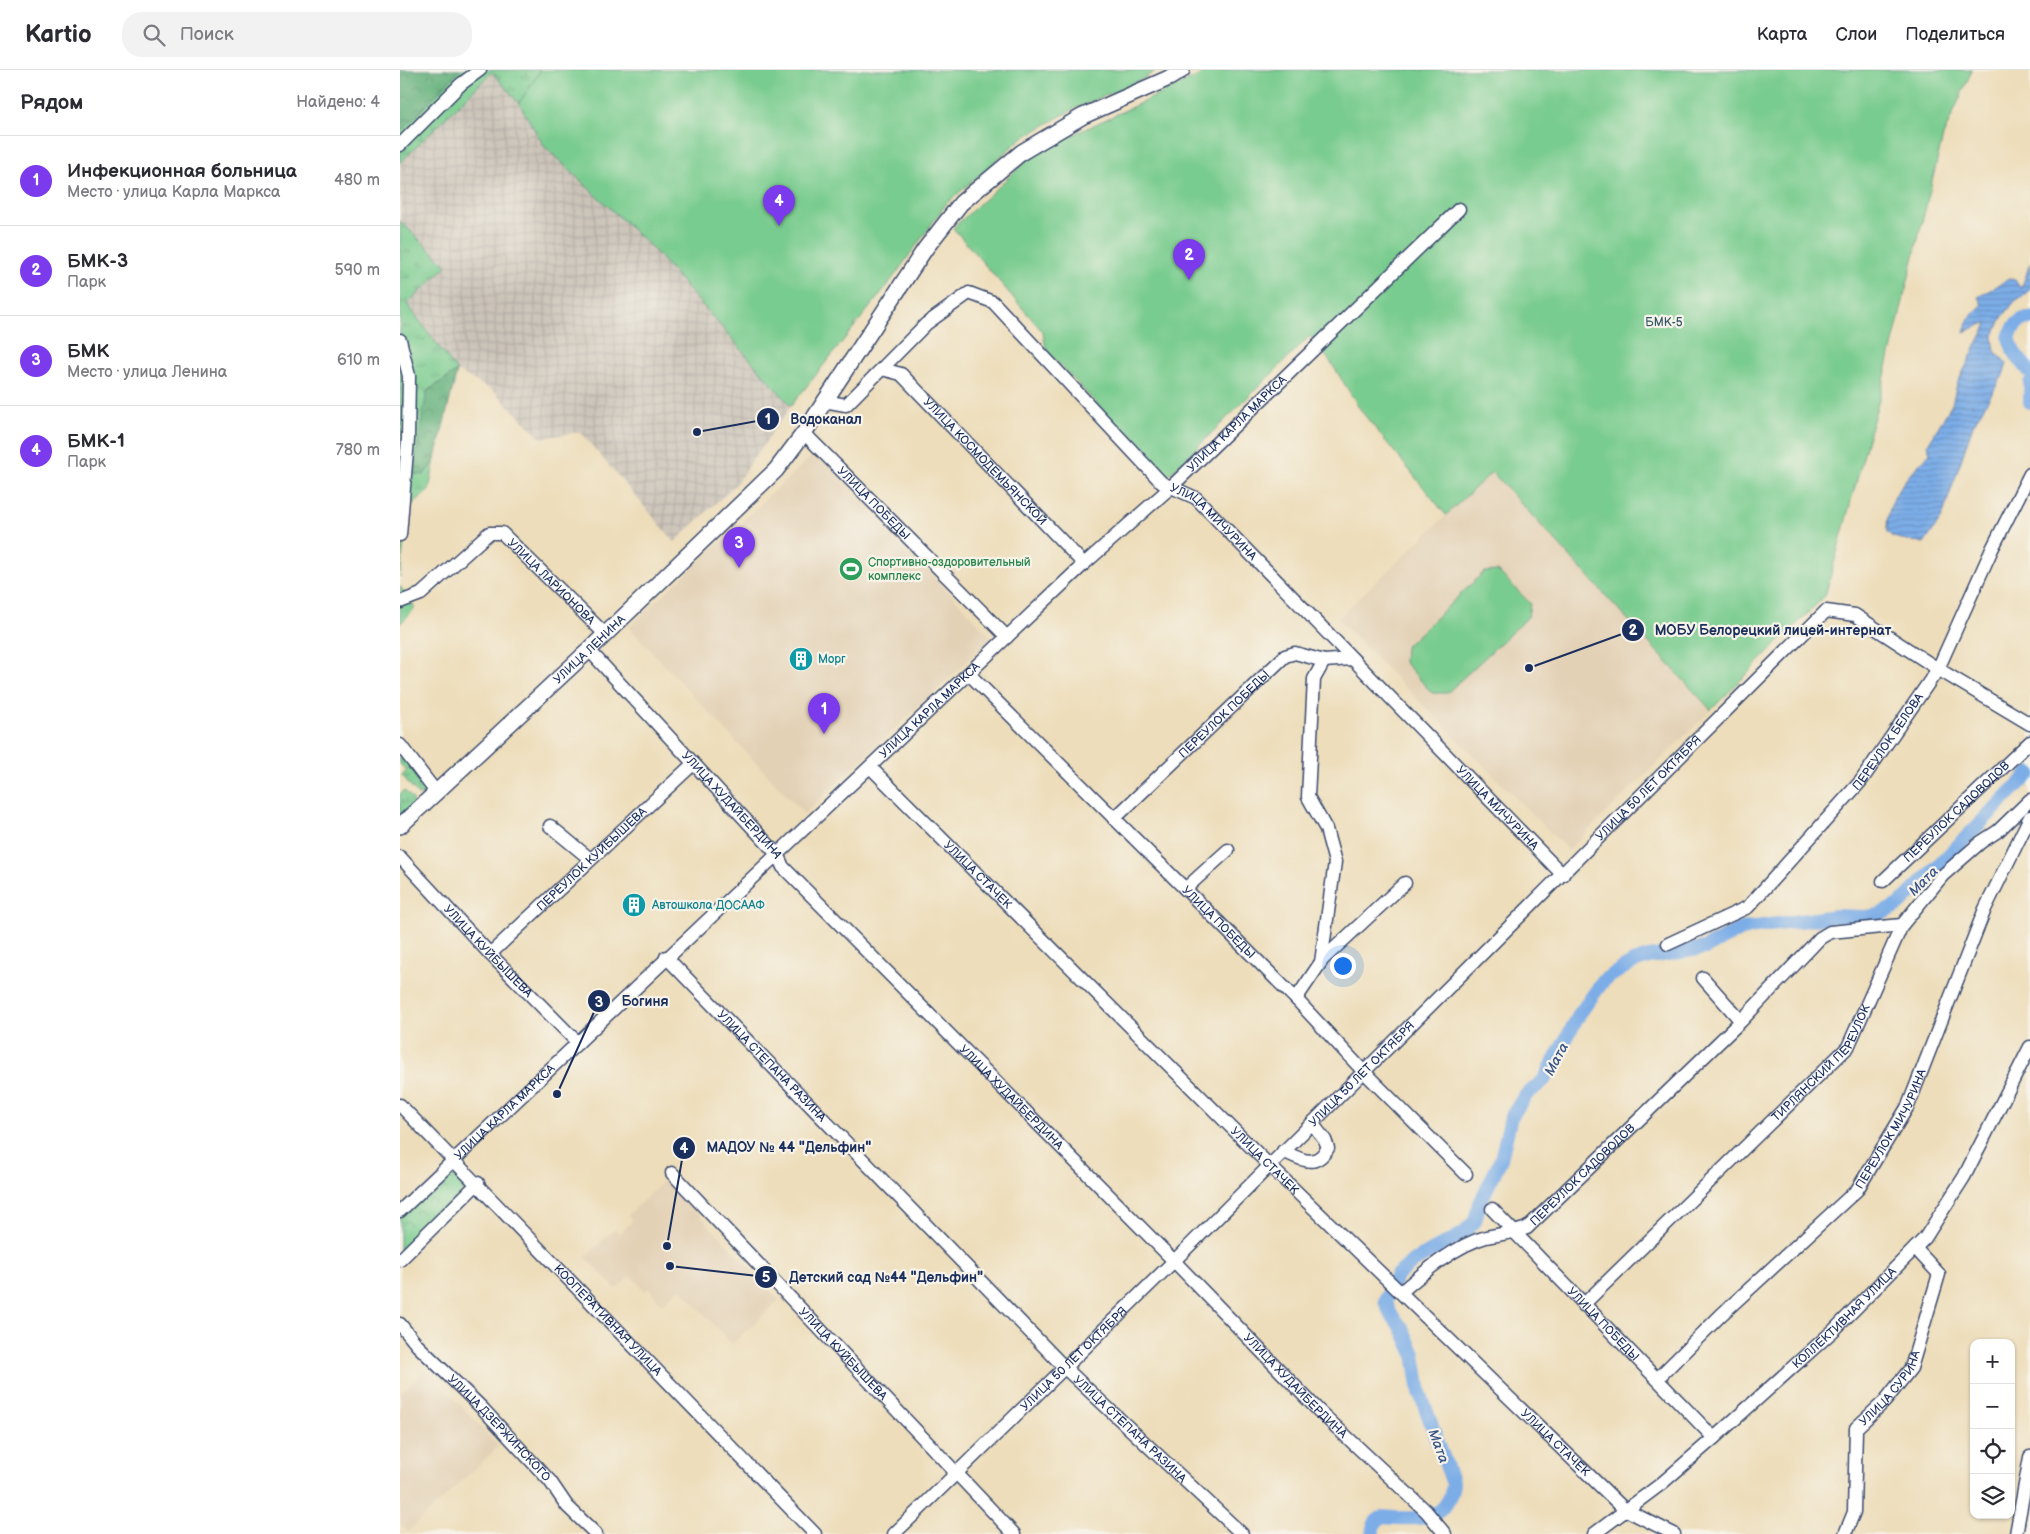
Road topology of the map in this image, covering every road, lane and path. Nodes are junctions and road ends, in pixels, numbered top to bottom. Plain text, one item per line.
1 (480, 70) edge
2 (1182, 70) edge
3 (400, 145) edge
4 (1459, 209) dead end
5 (400, 340) edge
6 (882, 369) junction
7 (824, 401) junction
8 (804, 434) junction
9 (2030, 474) edge
10 (1171, 487) junction
11 (400, 535) edge
12 (1084, 564) junction
13 (400, 602) edge
14 (606, 635) junction
15 (1007, 637) junction
16 (590, 650) junction
17 (1352, 659) junction
18 (1324, 661) junction
19 (1938, 669) junction
20 (970, 674) junction
21 (2030, 724) edge
22 (2030, 742) edge
23 (400, 744) edge
24 (693, 764) junction
25 (871, 768) junction
26 (436, 792) junction
27 (2030, 800) edge
28 (2030, 817) edge
29 (1114, 819) junction
30 (400, 826) edge
31 (550, 826) dead end
32 (1228, 850) dead end
33 (777, 854) junction
34 (400, 857) edge
35 (590, 859) junction
36 (1563, 875) junction
37 (1883, 881) dead end
38 (1405, 883) dead end
39 (1185, 889) junction
40 (1902, 925) junction
41 (1668, 944) dead end
42 (490, 954) junction
43 (666, 957) junction
44 (1321, 962) junction
45 (1703, 978) dead end
46 (1296, 999) junction
47 (1741, 1021) junction
48 (578, 1043) junction
49 (2030, 1048) edge
50 (1364, 1072) junction
51 (400, 1106) edge
52 (1312, 1123) junction
53 (1283, 1152) junction
54 (454, 1160) junction
55 (1269, 1165) junction
56 (672, 1173) dead end
57 (1466, 1174) dead end
58 (478, 1183) junction
59 (1492, 1209) dead end
60 (400, 1211) edge
61 (1515, 1233) junction
62 (1915, 1248) junction
63 (400, 1260) edge
64 (1174, 1261) junction
65 (1401, 1292) junction
66 (1583, 1305) junction
67 (400, 1324) edge
68 (1065, 1368) junction
69 (1658, 1378) junction
70 (1714, 1438) junction
71 (2030, 1457) edge
72 (957, 1473) junction
73 (1624, 1509) junction
74 (596, 1534) edge
75 (815, 1534) edge
76 (894, 1534) edge
77 (1014, 1534) edge
78 (1242, 1534) edge
79 (1445, 1534) edge
80 (1594, 1534) edge
81 (1674, 1534) edge
82 (1846, 1534) edge
83 (2016, 1534) edge

1 - 3 street
2 - 7 main road, УЛИЦА ЛЕНИНА
4 - 10 street, УЛИЦА КАРЛА МАРКСА
5 - 11 street
6 - 7 street, УЛИЦА МИЧУРИНА
6 - 10 street, УЛИЦА МИЧУРИНА
6 - 12 street, УЛИЦА КОСМОДЕМЬЯНСКОЙ
7 - 8 main road, УЛИЦА ЛЕНИНА
8 - 14 main road, УЛИЦА ЛЕНИНА
8 - 15 street, УЛИЦА ПОБЕДЫ
9 - 19 street, ПЕРЕУЛОК БЕЛОВА
10 - 12 street, УЛИЦА КАРЛА МАРКСА
10 - 17 street, УЛИЦА МИЧУРИНА
12 - 15 street, УЛИЦА КАРЛА МАРКСА
13 - 14 street, УЛИЦА ЛАРИОНОВА
14 - 16 main road, УЛИЦА ЛЕНИНА
15 - 20 street, УЛИЦА КАРЛА МАРКСА
16 - 24 street, УЛИЦА ХУДАЙБЕРДИНА
16 - 26 main road, УЛИЦА ЛЕНИНА
17 - 18 street, ПЕРЕУЛОК ПОБЕДЫ
17 - 36 street, УЛИЦА МИЧУРИНА
18 - 29 street, ПЕРЕУЛОК ПОБЕДЫ
18 - 44 street
19 - 21 street
19 - 36 street, УЛИЦА 50 ЛЕТ ОКТЯБРЯ
19 - 41 street, ПЕРЕУЛОК БЕЛОВА
20 - 25 street, УЛИЦА КАРЛА МАРКСА
20 - 29 street, УЛИЦА ПОБЕДЫ
22 - 37 street, ПЕРЕУЛОК САДОВОДОВ
23 - 26 street
24 - 33 street, УЛИЦА ХУДАЙБЕРДИНА
24 - 35 street, ПЕРЕУЛОК КУЙБЫШЕВА
25 - 33 street, УЛИЦА КАРЛА МАРКСА
25 - 55 street, УЛИЦА СТАЧЕК
26 - 30 main road, УЛИЦА ЛЕНИНА
27 - 40 street, ТИРЛЯНСКИЙ ПЕРЕУЛОК
28 - 69 street, ПЕРЕУЛОК МИЧУРИНА
29 - 39 street, УЛИЦА ПОБЕДЫ
31 - 35 street
32 - 39 street
33 - 43 street, УЛИЦА КАРЛА МАРКСА
33 - 64 street, УЛИЦА ХУДАЙБЕРДИНА
34 - 42 street, УЛИЦА КУЙБЫШЕВА
35 - 42 street, ПЕРЕУЛОК КУЙБЫШЕВА
36 - 50 street, УЛИЦА 50 ЛЕТ ОКТЯБРЯ
38 - 44 street
39 - 46 street, УЛИЦА ПОБЕДЫ
40 - 47 street, ПЕРЕУЛОК САДОВОДОВ
40 - 66 street, ТИРЛЯНСКИЙ ПЕРЕУЛОК
42 - 48 street, УЛИЦА КУЙБЫШЕВА
43 - 48 street, УЛИЦА КАРЛА МАРКСА
43 - 68 street, УЛИЦА СТЕПАНА РАЗИНА
44 - 46 street
45 - 47 street
46 - 50 street, УЛИЦА ПОБЕДЫ
47 - 61 street, ПЕРЕУЛОК САДОВОДОВ
48 - 54 street, УЛИЦА КАРЛА МАРКСА
49 - 62 street, КОЛЛЕКТИВНАЯ УЛИЦА
50 - 52 street, УЛИЦА 50 ЛЕТ ОКТЯБРЯ
50 - 57 street, УЛИЦА ПОБЕДЫ
51 - 54 street, КООПЕРАТИВНАЯ УЛИЦА
52 - 53 street, УЛИЦА 50 ЛЕТ ОКТЯБРЯ
52 - 53 street
53 - 55 street, УЛИЦА 50 ЛЕТ ОКТЯБРЯ
54 - 58 street, КООПЕРАТИВНАЯ УЛИЦА
54 - 60 street, УЛИЦА КАРЛА МАРКСА
55 - 64 street, УЛИЦА 50 ЛЕТ ОКТЯБРЯ
55 - 65 street, УЛИЦА СТАЧЕК
56 - 72 street, УЛИЦА КУЙБЫШЕВА
58 - 63 street
58 - 75 street, КООПЕРАТИВНАЯ УЛИЦА
59 - 61 street, УЛИЦА ПОБЕДЫ
61 - 65 street, ПЕРЕУЛОК САДОВОДОВ
61 - 66 street, УЛИЦА ПОБЕДЫ
62 - 70 street, КОЛЛЕКТИВНАЯ УЛИЦА
62 - 82 street, УЛИЦА СУРИНА
64 - 68 street, УЛИЦА 50 ЛЕТ ОКТЯБРЯ
64 - 79 street, УЛИЦА ХУДАЙБЕРДИНА
65 - 73 street, УЛИЦА СТАЧЕК
66 - 69 street, УЛИЦА ПОБЕДЫ
67 - 74 street, УЛИЦА ДЗЕРЖИНСКОГО
68 - 72 street, УЛИЦА 50 ЛЕТ ОКТЯБРЯ
68 - 78 street, УЛИЦА СТЕПАНА РАЗИНА
69 - 70 street, УЛИЦА ПОБЕДЫ
70 - 73 street, КОЛЛЕКТИВНАЯ УЛИЦА
71 - 83 street
72 - 76 street, УЛИЦА 50 ЛЕТ ОКТЯБРЯ
72 - 77 street, УЛИЦА КУЙБЫШЕВА
73 - 80 street, КОЛЛЕКТИВНАЯ УЛИЦА
73 - 81 street, УЛИЦА СТАЧЕК

